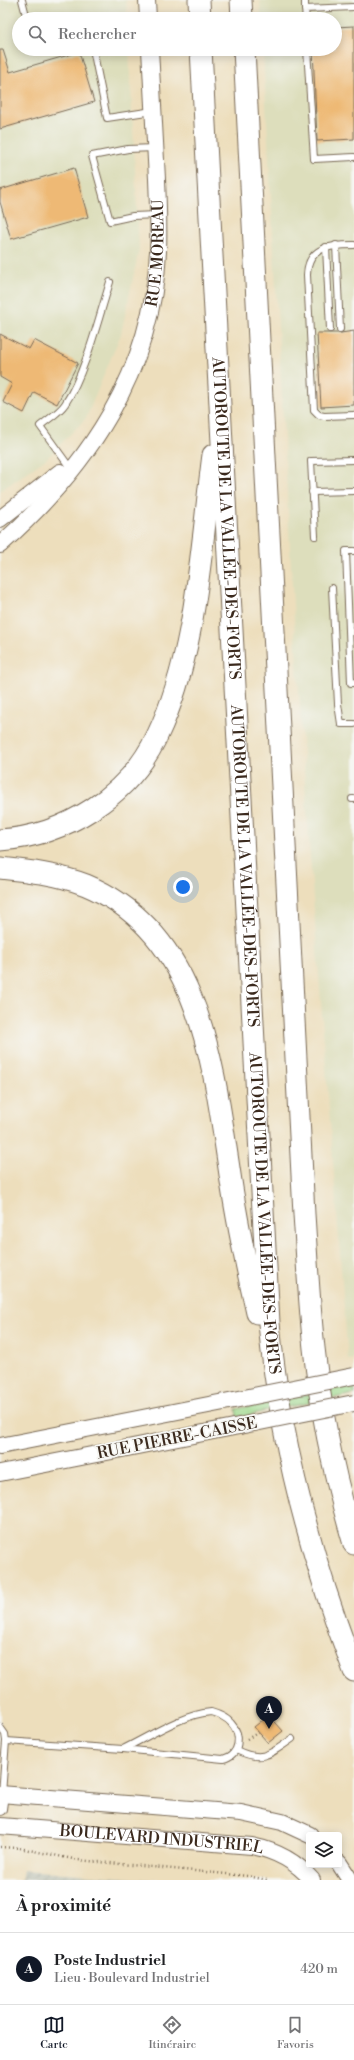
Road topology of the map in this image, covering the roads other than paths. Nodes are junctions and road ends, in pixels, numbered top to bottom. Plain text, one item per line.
1 (22, 0) edge
2 (147, 0) edge
3 (199, 0) edge
4 (241, 0) edge
5 (304, 0) edge
6 (354, 7) edge
7 (305, 9) junction
8 (25, 12) edge
9 (148, 12) edge
10 (200, 12) edge
11 (242, 12) edge
12 (305, 12) edge
13 (94, 56) edge
14 (150, 56) edge
15 (201, 56) edge
16 (244, 56) edge
17 (307, 56) edge
18 (154, 111) junction
19 (155, 148) junction
20 (354, 157) edge
21 (158, 214) junction
22 (336, 245) junction
23 (354, 245) edge
24 (326, 247) junction
25 (110, 282) dead end
26 (330, 329) dead end
27 (340, 329) dead end
28 (220, 402) junction
29 (354, 415) edge
30 (354, 460) edge
31 (70, 467) junction
32 (354, 491) edge
33 (312, 492) junction
34 (0, 518) edge
35 (315, 536) dead end
36 (0, 546) edge
37 (354, 551) edge
38 (332, 588) dead end
39 (354, 683) edge
40 (354, 724) edge
41 (0, 840) edge
42 (0, 868) edge
43 (308, 1272) junction
44 (354, 1376) edge
45 (279, 1403) junction
46 (354, 1403) edge
47 (0, 1446) edge
48 (0, 1473) edge
49 (354, 1503) edge
50 (354, 1544) edge
51 (354, 1671) edge
52 (0, 1727) edge
53 (292, 1739) dead end
54 (6, 1741) junction
55 (123, 1750) junction
56 (236, 1750) junction
57 (1, 1799) edge
58 (0, 1826) edge
59 (306, 1833) edge
60 (342, 1868) edge
61 (312, 1880) edge
62 (350, 1880) edge

1 - 8 lane
2 - 9 street
3 - 10 highway
4 - 11 highway
5 - 7 lane
6 - 7 lane
7 - 12 lane
13 - 18 lane
14 - 18 street, RUE MOREAU
15 - 28 highway, AUTOROUTE DE LA VALLÉE-DES-FORTS
16 - 43 highway
17 - 20 lane
18 - 19 street, RUE MOREAU
19 - 21 street, RUE MOREAU
19 - 21 lane
21 - 31 street, RUE MOREAU
22 - 23 lane
22 - 24 lane
22 - 27 lane
24 - 26 lane
24 - 29 lane
25 - 31 lane
28 - 41 highway
28 - 45 highway, AUTOROUTE DE LA VALLÉE-DES-FORTS
30 - 33 lane
31 - 34 street, RUE MOREAU
31 - 36 street, RUE MOREAU
32 - 33 lane
33 - 35 lane
37 - 39 lane
38 - 40 lane
42 - 45 highway
43 - 49 highway
43 - 50 highway
44 - 47 street, RUE PIERRE-CAISSE, bridge
45 - 51 highway, AUTOROUTE DE LA VALLÉE-DES-FORTS
46 - 48 street, RUE PIERRE-CAISSE, bridge
52 - 54 lane
53 - 56 lane
54 - 55 lane
54 - 57 lane
55 - 56 lane
55 - 56 lane
57 - 59 street, BOULEVARD INDUSTRIEL
58 - 61 street, BOULEVARD INDUSTRIEL
60 - 62 street

